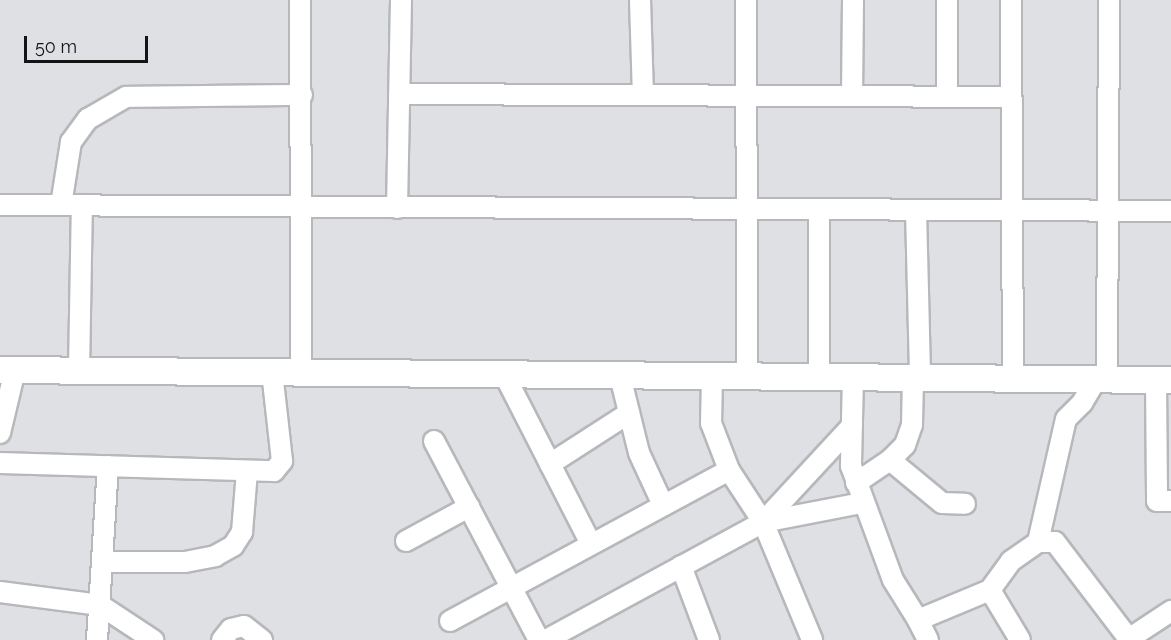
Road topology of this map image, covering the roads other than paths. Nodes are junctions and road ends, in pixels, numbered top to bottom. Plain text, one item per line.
1 (300, 0) edge
2 (401, 0) edge
3 (640, 0) edge
4 (746, 0) edge
5 (853, 0) edge
6 (947, 0) edge
7 (1011, 0) edge
8 (1109, 0) edge
9 (399, 94) junction
10 (302, 95) junction
11 (643, 95) junction
12 (747, 96) junction
13 (852, 96) junction
14 (947, 97) junction
15 (1011, 97) junction
16 (61, 205) junction
17 (82, 205) junction
18 (0, 206) edge
19 (301, 207) junction
20 (397, 208) junction
21 (747, 209) junction
22 (819, 210) junction
23 (916, 210) junction
24 (1012, 211) junction
25 (1108, 211) junction
26 (1171, 212) edge
27 (7, 370) edge
28 (80, 370) junction
29 (272, 372) junction
30 (300, 372) junction
31 (504, 374) junction
32 (620, 376) junction
33 (747, 376) junction
34 (819, 376) junction
35 (853, 376) junction
36 (712, 377) junction
37 (916, 377) junction
38 (1013, 378) junction
39 (1102, 378) junction
40 (1164, 380) edge
41 (629, 412) junction
42 (852, 426) junction
43 (0, 434) edge
44 (435, 441) dead end
45 (890, 460) junction
46 (0, 463) edge
47 (550, 464) junction
48 (108, 465) junction
49 (729, 470) junction
50 (247, 471) junction
51 (856, 483) junction
52 (1171, 501) edge
53 (862, 502) junction
54 (965, 504) dead end
55 (663, 505) junction
56 (469, 507) junction
57 (763, 522) junction
58 (405, 542) dead end
59 (1038, 542) junction
60 (591, 544) junction
61 (102, 562) junction
62 (681, 566) junction
63 (511, 587) junction
64 (990, 590) junction
65 (0, 592) edge
66 (100, 604) junction
67 (1171, 611) edge
68 (918, 620) junction
69 (450, 621) dead end
70 (1155, 632) edge
71 (1128, 639) edge
72 (97, 640) edge
73 (153, 640) edge
74 (222, 640) edge
75 (262, 640) edge
76 (539, 640) edge
77 (546, 640) edge
78 (709, 640) edge
79 (812, 640) edge
80 (928, 640) edge
81 (1020, 640) edge

1 - 10 street
2 - 9 street
3 - 11 street
4 - 12 street
5 - 13 street
6 - 14 street
7 - 15 street
8 - 25 street
9 - 11 street
9 - 20 street
10 - 16 street
10 - 19 street
11 - 12 street
12 - 13 street
12 - 21 street
13 - 14 street
14 - 15 street
15 - 24 street
16 - 17 street
16 - 18 street
17 - 19 street
17 - 28 street
19 - 20 street
19 - 30 street
20 - 21 street
21 - 22 street
21 - 33 street
22 - 23 street
22 - 34 street
23 - 24 street
23 - 37 street
24 - 25 street
24 - 38 street
25 - 26 street
25 - 39 street
27 - 28 street
27 - 43 street
28 - 29 street
29 - 30 street
29 - 50 street
30 - 31 street
31 - 32 street
31 - 47 street
32 - 36 street
32 - 41 street
33 - 34 street
33 - 36 street
34 - 35 street
35 - 37 street
35 - 42 street
36 - 49 street
37 - 38 street
37 - 45 street
38 - 39 street
39 - 40 street
39 - 59 street
40 - 52 street
41 - 47 street
41 - 55 street
42 - 51 street
42 - 57 street
44 - 56 street
45 - 51 street
45 - 54 street
46 - 48 street
47 - 60 street
48 - 50 street
48 - 61 street
49 - 55 street
49 - 57 street
50 - 61 street
51 - 53 street
53 - 57 street
53 - 68 street
55 - 60 street
56 - 58 street
56 - 63 street
57 - 62 street
57 - 79 street
59 - 64 street
59 - 71 street
60 - 63 street
61 - 66 street
62 - 77 street
62 - 78 street
63 - 69 street
63 - 76 street
64 - 68 street
64 - 81 street
65 - 66 street
66 - 72 street
66 - 73 street
67 - 70 street
68 - 80 street
70 - 71 street
74 - 75 street

